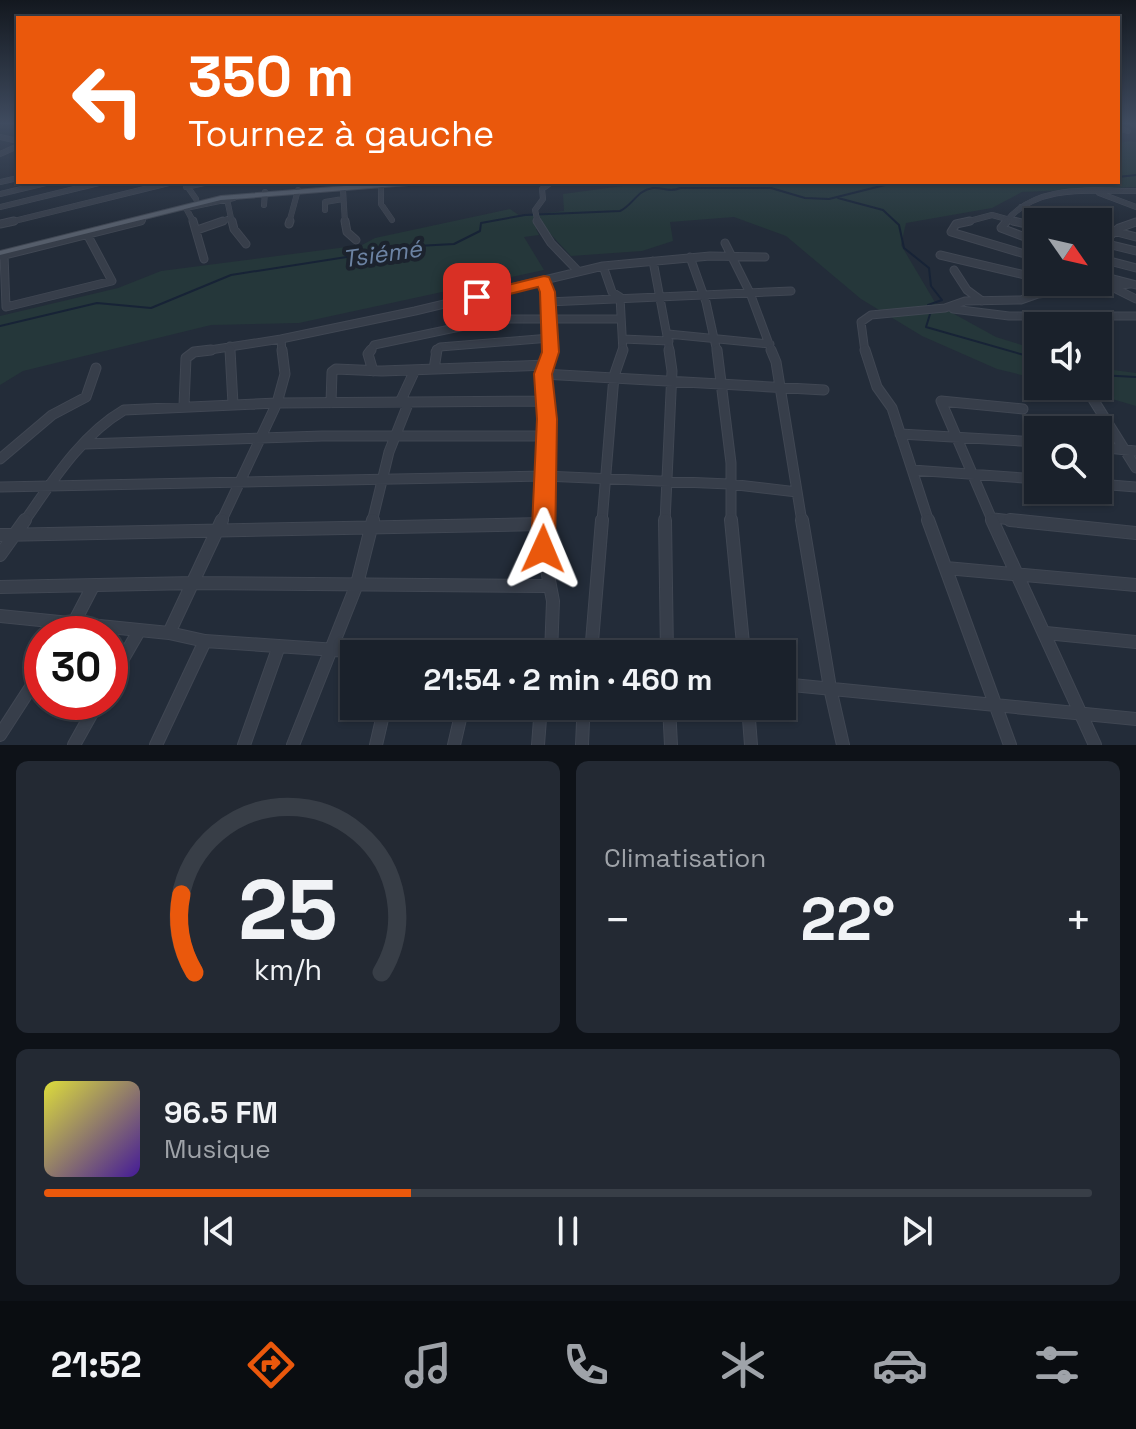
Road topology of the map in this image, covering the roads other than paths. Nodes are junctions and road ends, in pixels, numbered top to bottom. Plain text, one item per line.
1 (42, 184) edge
2 (92, 184) edge
3 (165, 184) edge
4 (186, 184) edge
5 (549, 184) edge
6 (377, 185) edge
7 (343, 190) junction
8 (297, 191) junction
9 (1095, 191) junction
10 (1136, 191) edge
11 (58, 193) junction
12 (0, 194) edge
13 (264, 194) junction
14 (196, 199) dead end
15 (227, 199) junction
16 (343, 199) junction
17 (21, 202) junction
18 (264, 205) dead end
19 (0, 207) edge
20 (1021, 207) junction
21 (1136, 207) edge
22 (1025, 208) edge
23 (69, 209) junction
24 (325, 210) dead end
25 (28, 218) junction
26 (230, 218) junction
27 (1006, 218) junction
28 (143, 220) dead end
29 (392, 220) dead end
30 (1136, 222) edge
31 (1024, 223) edge
32 (0, 224) edge
33 (289, 224) dead end
34 (197, 230) junction
35 (1112, 230) edge
36 (1115, 231) junction
37 (1112, 233) edge
38 (88, 236) junction
39 (1024, 237) edge
40 (1136, 237) edge
41 (356, 240) dead end
42 (725, 243) dead end
43 (246, 244) dead end
44 (1112, 246) edge
45 (1136, 251) edge
46 (1024, 254) edge
47 (1, 255) edge
48 (940, 255) dead end
49 (732, 256) junction
50 (690, 257) junction
51 (765, 257) dead end
52 (204, 259) dead end
53 (653, 261) junction
54 (1112, 262) edge
55 (603, 266) junction
56 (1136, 268) edge
57 (954, 270) dead end
58 (578, 271) junction
59 (1024, 275) edge
60 (1112, 279) edge
61 (544, 281) junction
62 (1133, 284) edge
63 (1112, 287) joint
64 (791, 291) dead end
65 (705, 293) junction
66 (750, 293) junction
67 (661, 295) junction
68 (1032, 296) edge
69 (620, 297) junction
70 (1136, 299) edge
71 (982, 301) junction
72 (548, 302) junction
73 (945, 308) junction
74 (1136, 316) edge
75 (548, 318) junction
76 (619, 319) junction
77 (668, 337) junction
78 (550, 338) junction
79 (281, 339) junction
80 (623, 339) junction
81 (716, 339) junction
82 (770, 344) junction
83 (230, 346) junction
84 (96, 368) dead end
85 (434, 369) junction
86 (415, 370) junction
87 (545, 370) junction
88 (373, 371) junction
89 (614, 376) junction
90 (672, 381) junction
91 (723, 386) junction
92 (780, 388) junction
93 (824, 390) dead end
94 (1093, 400) edge
95 (544, 401) junction
96 (277, 403) junction
97 (331, 403) junction
98 (233, 404) junction
99 (408, 404) junction
100 (184, 405) junction
101 (1023, 409) dead end
102 (900, 434) junction
103 (954, 435) junction
104 (547, 436) junction
105 (260, 437) junction
106 (395, 437) junction
107 (1024, 441) edge
108 (85, 444) junction
109 (1112, 448) edge
110 (1124, 449) junction
111 (1136, 451) edge
112 (0, 459) edge
113 (1136, 468) edge
114 (912, 470) junction
115 (973, 473) junction
116 (544, 476) junction
117 (605, 478) junction
118 (1024, 478) edge
119 (382, 479) junction
120 (239, 481) junction
121 (665, 481) junction
122 (53, 484) junction
123 (729, 484) junction
124 (1112, 485) edge
125 (0, 487) edge
126 (1136, 487) edge
127 (797, 492) junction
128 (994, 518) junction
129 (542, 524) junction
130 (370, 525) junction
131 (220, 528) junction
132 (1136, 533) edge
133 (16, 534) junction
134 (0, 535) edge
135 (0, 555) edge
136 (946, 568) junction
137 (1018, 573) junction
138 (194, 583) junction
139 (357, 584) junction
140 (1136, 585) edge
141 (93, 586) junction
142 (548, 586) junction
143 (0, 587) edge
144 (0, 616) edge
145 (78, 616) edge
146 (24, 620) edge
147 (128, 631) edge
148 (139, 631) junction
149 (169, 633) junction
150 (1046, 633) junction
151 (552, 640) edge
152 (592, 640) edge
153 (667, 640) edge
154 (742, 640) edge
155 (205, 641) junction
156 (1136, 642) edge
157 (279, 646) junction
158 (330, 648) junction
159 (340, 649) edge
160 (128, 650) edge
161 (796, 685) edge
162 (830, 688) junction
163 (24, 698) edge
164 (998, 707) junction
165 (1081, 712) junction
166 (1136, 719) edge
167 (88, 720) edge
168 (382, 720) edge
169 (460, 720) edge
170 (540, 720) edge
171 (670, 720) edge
172 (749, 720) edge
173 (583, 722) dead end
174 (0, 735) edge
175 (74, 745) edge
176 (156, 745) edge
177 (244, 745) edge
178 (293, 745) edge
179 (376, 745) edge
180 (454, 745) edge
181 (538, 745) edge
182 (582, 745) edge
183 (671, 745) edge
184 (751, 745) edge
185 (843, 745) edge
186 (1010, 745) edge
187 (1095, 745) edge

1 - 12 street
2 - 11 street
3 - 23 street
4 - 14 street
5 - 58 street
6 - 7 street
6 - 8 main road
6 - 29 street
7 - 8 street
7 - 16 street
8 - 13 main road
8 - 33 street
9 - 10 street
9 - 20 street
9 - 21 street
11 - 17 street
11 - 23 street
13 - 15 street
13 - 18 street
13 - 47 main road
15 - 26 street
15 - 34 street
16 - 24 street
16 - 41 street
17 - 19 street
17 - 25 street
20 - 22 street
20 - 27 street
23 - 25 street
25 - 32 street
26 - 34 street
26 - 43 street
27 - 31 street
27 - 39 street
27 - 46 street
28 - 38 street
30 - 36 street
34 - 52 street
35 - 36 street
36 - 37 street
36 - 40 street
38 - 47 street
38 - 47 street
42 - 49 street
44 - 45 street
48 - 59 street
49 - 50 street
49 - 51 street
49 - 66 street
50 - 53 street
50 - 65 street
53 - 55 street
53 - 67 street
54 - 56 street
55 - 58 street
55 - 69 street
57 - 71 street
58 - 61 street
60 - 62 street
61 - 72 street
61 - 79 street
62 - 63 street
63 - 70 street
64 - 66 street
65 - 66 street
65 - 67 street
65 - 81 street
66 - 82 street
67 - 69 street
67 - 77 street
68 - 71 street
69 - 72 street
69 - 76 street
71 - 73 street
72 - 75 street
73 - 74 street
73 - 102 street
75 - 76 street
75 - 78 street
75 - 88 street
76 - 80 street
77 - 80 street
77 - 81 street
77 - 90 street
78 - 85 street
78 - 87 street
79 - 83 street
79 - 96 street
80 - 89 street
81 - 82 street
81 - 91 street
82 - 92 street
83 - 98 street
83 - 100 street
84 - 112 street
85 - 86 street
85 - 87 street
86 - 88 street
86 - 99 street
87 - 89 street
87 - 95 street
88 - 97 street
89 - 90 street
89 - 117 street
90 - 91 street
90 - 121 street
91 - 92 street
91 - 123 street
92 - 93 street
92 - 127 street
94 - 110 street
95 - 99 street
95 - 104 street
96 - 97 street
96 - 98 street
96 - 105 street
97 - 99 street
98 - 100 street
99 - 106 street
100 - 108 street
101 - 103 street
102 - 103 street
102 - 114 street
103 - 107 street
103 - 115 street
104 - 106 street
104 - 116 street
105 - 106 street
105 - 108 street
105 - 120 street
106 - 119 street
108 - 122 street
109 - 110 street
110 - 111 street
110 - 113 street
114 - 115 street
114 - 136 street
115 - 118 street
115 - 128 street
116 - 117 street
116 - 119 street
116 - 129 street
117 - 121 street
117 - 152 street
119 - 120 street
119 - 130 street
120 - 122 street
120 - 131 street
121 - 123 street
121 - 153 street
122 - 125 street
122 - 133 street
123 - 127 street
123 - 154 street
124 - 126 street
127 - 162 street
128 - 132 street
128 - 137 street
129 - 130 street
129 - 142 street
130 - 131 street
130 - 139 street
131 - 133 street
131 - 138 street
133 - 134 street
133 - 135 street
136 - 137 street
136 - 164 street
137 - 140 street
137 - 150 street
138 - 139 street
138 - 141 street
138 - 149 street
139 - 142 street
139 - 158 street
141 - 143 street
141 - 145 street
142 - 151 street
144 - 146 street
147 - 148 street
148 - 149 street
148 - 160 street
149 - 155 street
150 - 156 street
150 - 165 street
155 - 157 street
155 - 176 street
157 - 158 street
157 - 177 street
158 - 159 street
158 - 178 street
161 - 162 street
162 - 164 street
162 - 185 street
163 - 174 street
164 - 165 street
164 - 186 street
165 - 166 street
165 - 187 street
167 - 175 street
168 - 179 street
169 - 180 street
170 - 181 street
171 - 183 street
172 - 184 street
173 - 182 street

